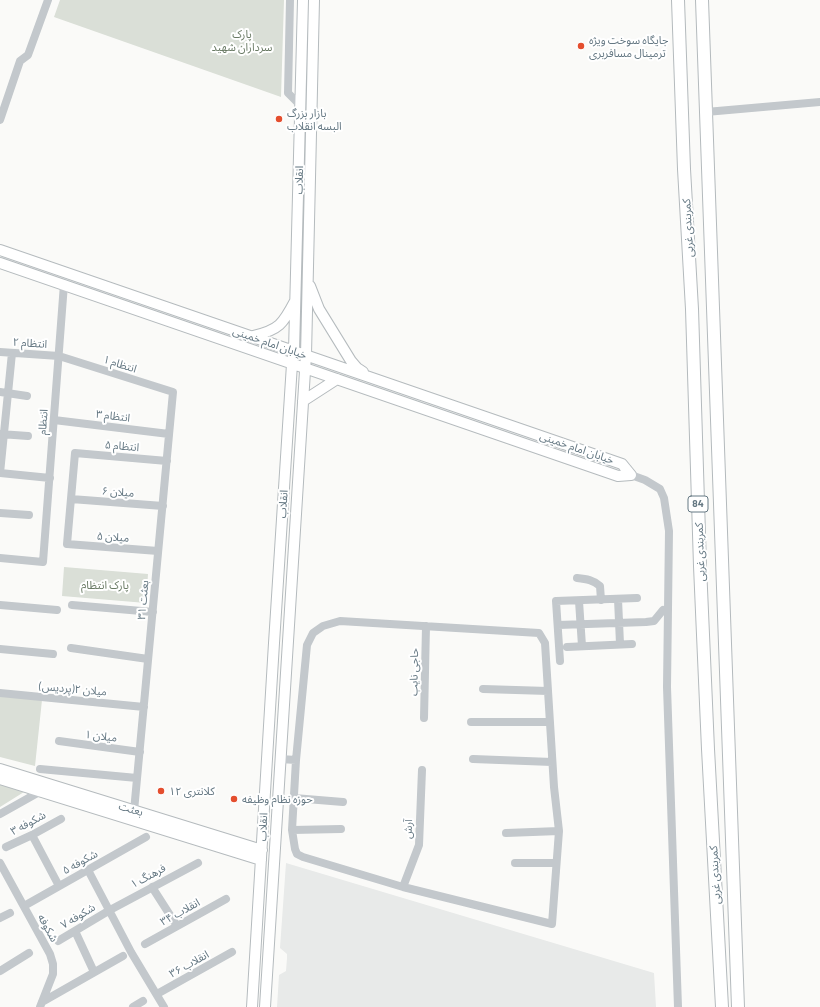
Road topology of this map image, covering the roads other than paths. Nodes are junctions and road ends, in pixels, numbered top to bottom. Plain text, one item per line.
1 (48, 0) edge
2 (290, 0) edge
3 (303, 0) edge
4 (314, 0) edge
5 (678, 0) edge
6 (702, 0) edge
7 (820, 102) edge
8 (301, 106) junction
9 (706, 112) junction
10 (0, 120) edge
11 (0, 250) edge
12 (0, 263) edge
13 (308, 281) junction
14 (64, 284) junction
15 (296, 299) junction
16 (252, 336) junction
17 (294, 351) junction
18 (0, 352) edge
19 (12, 353) junction
20 (306, 355) junction
21 (59, 356) junction
22 (292, 364) junction
23 (305, 368) junction
24 (372, 378) junction
25 (337, 379) junction
26 (291, 388) junction
27 (303, 389) junction
28 (173, 392) joint
29 (4, 393) edge
30 (27, 396) dead end
31 (303, 401) junction
32 (54, 420) junction
33 (2, 434) edge
34 (169, 434) junction
35 (28, 436) dead end
36 (167, 461) junction
37 (0, 474) edge
38 (632, 475) junction
39 (50, 478) junction
40 (71, 500) junction
41 (163, 506) junction
42 (665, 510) junction
43 (0, 513) edge
44 (29, 515) dead end
45 (158, 551) junction
46 (0, 558) edge
47 (577, 578) dead end
48 (637, 598) dead end
49 (618, 599) junction
50 (601, 600) junction
51 (579, 601) junction
52 (0, 605) edge
53 (72, 605) dead end
54 (57, 610) dead end
55 (663, 610) junction
56 (153, 612) junction
57 (619, 622) junction
58 (581, 624) junction
59 (558, 625) junction
60 (426, 626) junction
61 (274, 643) junction
62 (288, 644) junction
63 (620, 644) junction
64 (632, 644) dead end
65 (582, 646) junction
66 (567, 647) dead end
67 (71, 648) dead end
68 (0, 649) edge
69 (54, 654) dead end
70 (148, 659) junction
71 (560, 661) dead end
72 (483, 689) dead end
73 (548, 691) junction
74 (0, 693) edge
75 (144, 706) junction
76 (424, 718) dead end
77 (471, 722) dead end
78 (550, 722) junction
79 (60, 742) dead end
80 (140, 752) junction
81 (280, 759) junction
82 (473, 759) dead end
83 (296, 760) junction
84 (552, 762) junction
85 (0, 769) edge
86 (40, 769) dead end
87 (422, 770) dead end
88 (137, 778) junction
89 (0, 779) edge
90 (41, 791) junction
91 (294, 798) junction
92 (343, 802) dead end
93 (0, 814) edge
94 (132, 815) junction
95 (61, 819) dead end
96 (292, 830) junction
97 (341, 830) dead end
98 (559, 831) junction
99 (506, 833) dead end
100 (32, 835) junction
101 (146, 837) dead end
102 (6, 847) dead end
103 (261, 855) junction
104 (0, 863) edge
105 (198, 863) dead end
106 (515, 863) dead end
107 (556, 863) junction
108 (88, 870) junction
109 (59, 886) junction
110 (152, 887) junction
111 (404, 887) junction
112 (226, 899) dead end
113 (24, 906) junction
114 (110, 910) junction
115 (10, 913) dead end
116 (0, 918) edge
117 (177, 926) junction
118 (74, 931) junction
119 (58, 941) dead end
120 (145, 944) dead end
121 (232, 952) dead end
122 (29, 953) dead end
123 (123, 956) dead end
124 (0, 970) edge
125 (94, 972) junction
126 (157, 994) junction
127 (143, 1001) dead end
128 (41, 1004) edge
129 (133, 1007) edge
130 (164, 1007) edge
131 (252, 1007) edge
132 (265, 1007) edge
133 (672, 1007) edge
134 (678, 1007) edge
135 (722, 1007) edge
136 (738, 1007) edge

1 - 10 street
2 - 8 street
3 - 8 main road, انقلاب
4 - 13 main road, انقلاب
5 - 135 highway, کمربندی غربی / 84
6 - 9 highway, کمربندی غربی / 84
7 - 9 street
8 - 15 main road, انقلاب
9 - 136 highway, کمربندی غربی / 84
11 - 16 main road, خیابان امام خمینی
12 - 14 main road, خیابان امام خمینی
13 - 20 main road, انقلاب
13 - 24 main road
14 - 21 street, انتظام
14 - 22 main road, خیابان امام خمینی
15 - 16 main road
15 - 17 main road, انقلاب
16 - 17 main road, خیابان امام خمینی
17 - 20 main road, خیابان امام خمینی
17 - 22 main road, انقلاب
18 - 19 street, انتظام ۲
19 - 21 street, انتظام ۲
19 - 29 street
20 - 23 main road, انقلاب
20 - 24 main road, خیابان امام خمینی
21 - 28 street, انتظام ۱
21 - 32 street, انتظام
22 - 23 main road, خیابان امام خمینی
22 - 26 main road, انقلاب
23 - 25 main road, خیابان امام خمینی
23 - 27 main road, انقلاب
24 - 38 main road, خیابان امام خمینی
25 - 31 main road
25 - 38 main road, خیابان امام خمینی
26 - 27 main road
26 - 61 main road, انقلاب
27 - 31 main road, انقلاب
28 - 34 street, بعثت ۳۱
29 - 30 street
29 - 33 street
31 - 62 main road, انقلاب
32 - 34 street, انتظام ۳
32 - 39 street, انتظام
33 - 35 street
33 - 37 street
34 - 36 street, بعثت ۳۱
36 - 40 street, انتظام ۵
36 - 41 street, بعثت ۳۱
37 - 39 street
38 - 42 street
39 - 46 street, انتظام
40 - 41 street, میلان ۶
40 - 45 street, میلان ۵
41 - 45 street, بعثت ۳۱
42 - 55 street
42 - 134 street
43 - 44 street
45 - 56 street, بعثت ۳۱
47 - 50 street
48 - 49 street
49 - 50 street
49 - 57 street
50 - 51 street
51 - 58 street
51 - 59 street
52 - 54 street
53 - 56 street
55 - 57 street
55 - 133 street
56 - 70 street, بعثت ۳۱
57 - 58 street
57 - 63 street
58 - 59 street
58 - 65 street
59 - 71 street
60 - 73 street
60 - 76 street, حاجی نایب
60 - 83 street
61 - 62 main road
61 - 103 main road, انقلاب
62 - 81 main road, انقلاب
63 - 64 street
63 - 65 street
65 - 66 street
67 - 70 street
68 - 69 street
70 - 75 street, بعثت ۳۱
72 - 73 street
73 - 78 street
74 - 75 street, میلان ۲(پردیس)
75 - 80 street, بعثت ۳۱
77 - 78 street
78 - 84 street
79 - 80 street, میلان ۱
80 - 88 street, بعثت ۳۱
81 - 83 street
81 - 132 main road, انقلاب
82 - 84 street
83 - 91 street
84 - 98 street
85 - 94 main road, بعثت
86 - 88 street
87 - 111 street, آرش
88 - 94 street, بعثت ۳۱
89 - 90 main road, بعثت
90 - 93 street
90 - 94 main road, بعثت
91 - 92 street
91 - 96 street
94 - 103 main road, بعثت
95 - 100 street, شکوفه ۳
96 - 97 street
96 - 111 street
98 - 99 street
98 - 107 street
100 - 102 street, شکوفه ۳
100 - 109 street
101 - 108 street, شکوفه ۵
103 - 131 main road, انقلاب
104 - 113 street, شکوفه
105 - 110 street, فرهنگ ۱
106 - 107 street
107 - 111 street
108 - 109 street, شکوفه ۵
108 - 114 street
109 - 113 street, شکوفه ۵
110 - 114 street, فرهنگ ۱
110 - 117 street
112 - 117 street, انقلاب ۳۴
113 - 128 street, شکوفه
114 - 118 street, شکوفه ۷
114 - 126 street
115 - 116 street
117 - 120 street, انقلاب ۳۴
118 - 119 street, شکوفه ۷
118 - 125 street
121 - 126 street, انقلاب ۳۶
122 - 124 street
123 - 125 street
125 - 128 street
126 - 130 street
127 - 129 street

